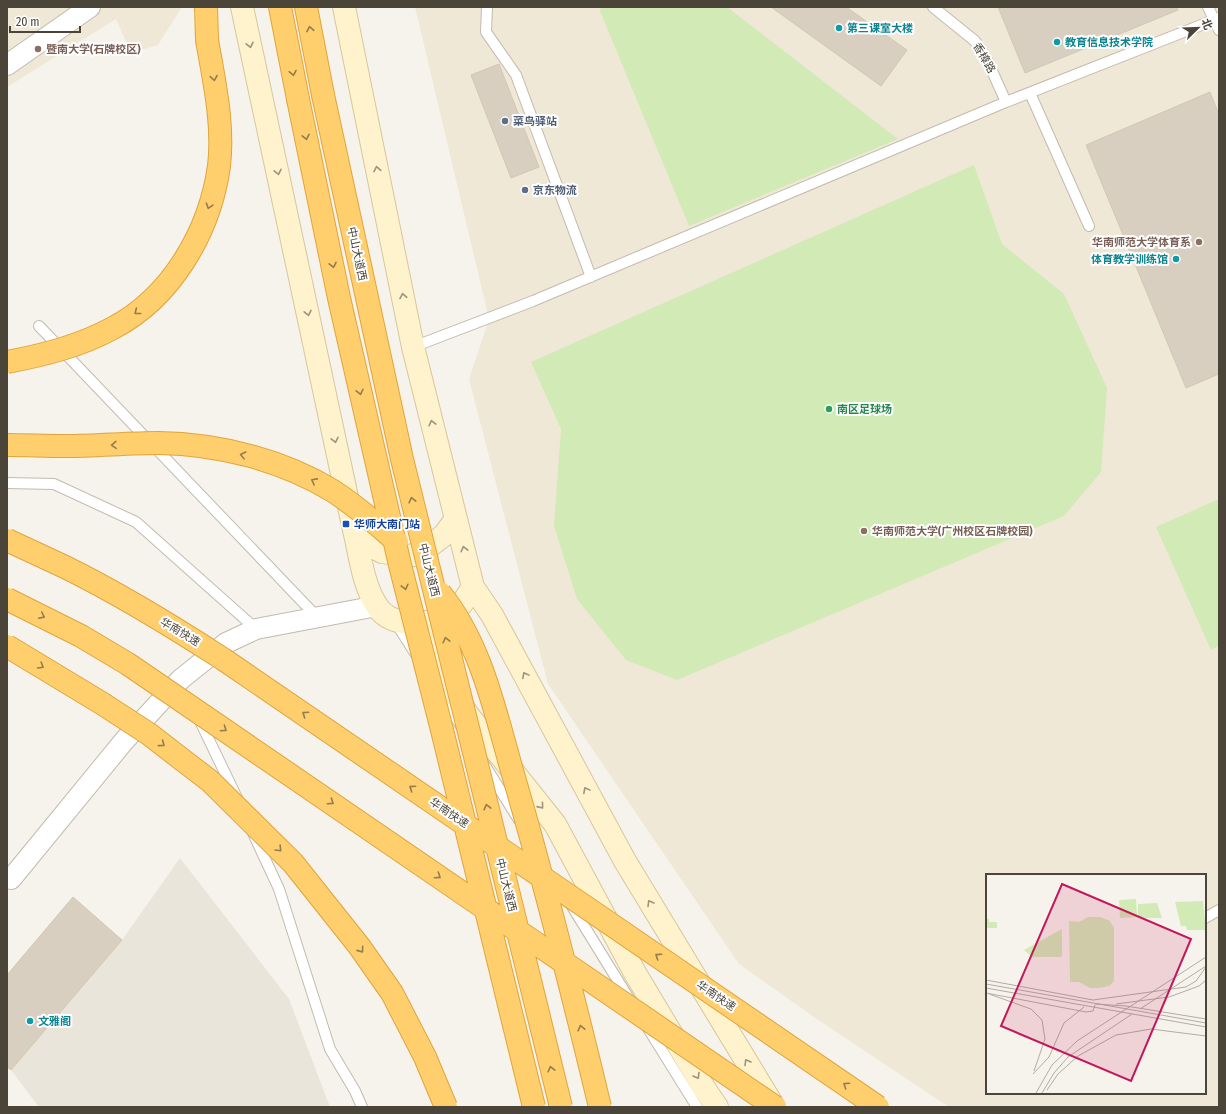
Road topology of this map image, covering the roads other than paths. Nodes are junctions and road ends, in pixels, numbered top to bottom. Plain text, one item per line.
1 (90, 7) edge
2 (206, 7) edge
3 (242, 7) edge
4 (280, 7) edge
5 (306, 7) edge
6 (344, 7) edge
7 (487, 7) edge
8 (933, 7) edge
9 (1208, 7) edge
10 (1217, 19) edge
11 (1219, 30) edge
12 (7, 65) edge
13 (1030, 93) junction
14 (1006, 102) junction
15 (1089, 226) dead end
16 (590, 277) junction
17 (39, 326) dead end
18 (413, 347) junction
19 (7, 362) edge
20 (7, 445) edge
21 (7, 483) edge
22 (456, 519) junction
23 (354, 530) junction
24 (7, 540) edge
25 (473, 587) junction
26 (7, 599) edge
27 (377, 606) junction
28 (318, 618) junction
29 (395, 620) junction
30 (420, 623) junction
31 (256, 629) junction
32 (7, 646) edge
33 (184, 686) junction
34 (9, 882) edge
35 (1219, 910) edge
36 (1206, 917) edge
37 (362, 1107) edge
38 (446, 1107) edge
39 (534, 1107) edge
40 (561, 1107) edge
41 (600, 1107) edge
42 (697, 1107) edge
43 (717, 1107) edge
44 (775, 1107) edge
45 (878, 1107) edge

1 - 12 street
2 -> 19 highway, bridge
3 -> 23 main road
4 -> 39 highway, bridge
40 -> 5 highway, 中山大道西, bridge
18 -> 6 main road
7 - 16 lane
8 - 14 lane, 香樟路
9 - 10 lane
10 - 11 lane
10 - 13 lane
13 - 14 lane
13 - 15 lane
14 - 16 lane
16 - 18 lane
17 - 28 lane
22 -> 18 main road
41 -> 20 highway, bridge
21 - 31 lane
22 - 23 main road
25 -> 22 main road
23 - 27 main road
45 -> 24 highway, 华南快速, bridge
25 - 30 main road
44 -> 25 main road
26 -> 44 highway, bridge
27 - 28 street
27 - 29 main road
28 - 31 street
29 - 30 main road
29 - 42 lane
30 -> 43 main road
31 - 33 street
32 -> 38 highway, bridge
33 - 34 street
33 - 37 lane
35 - 36 lane

